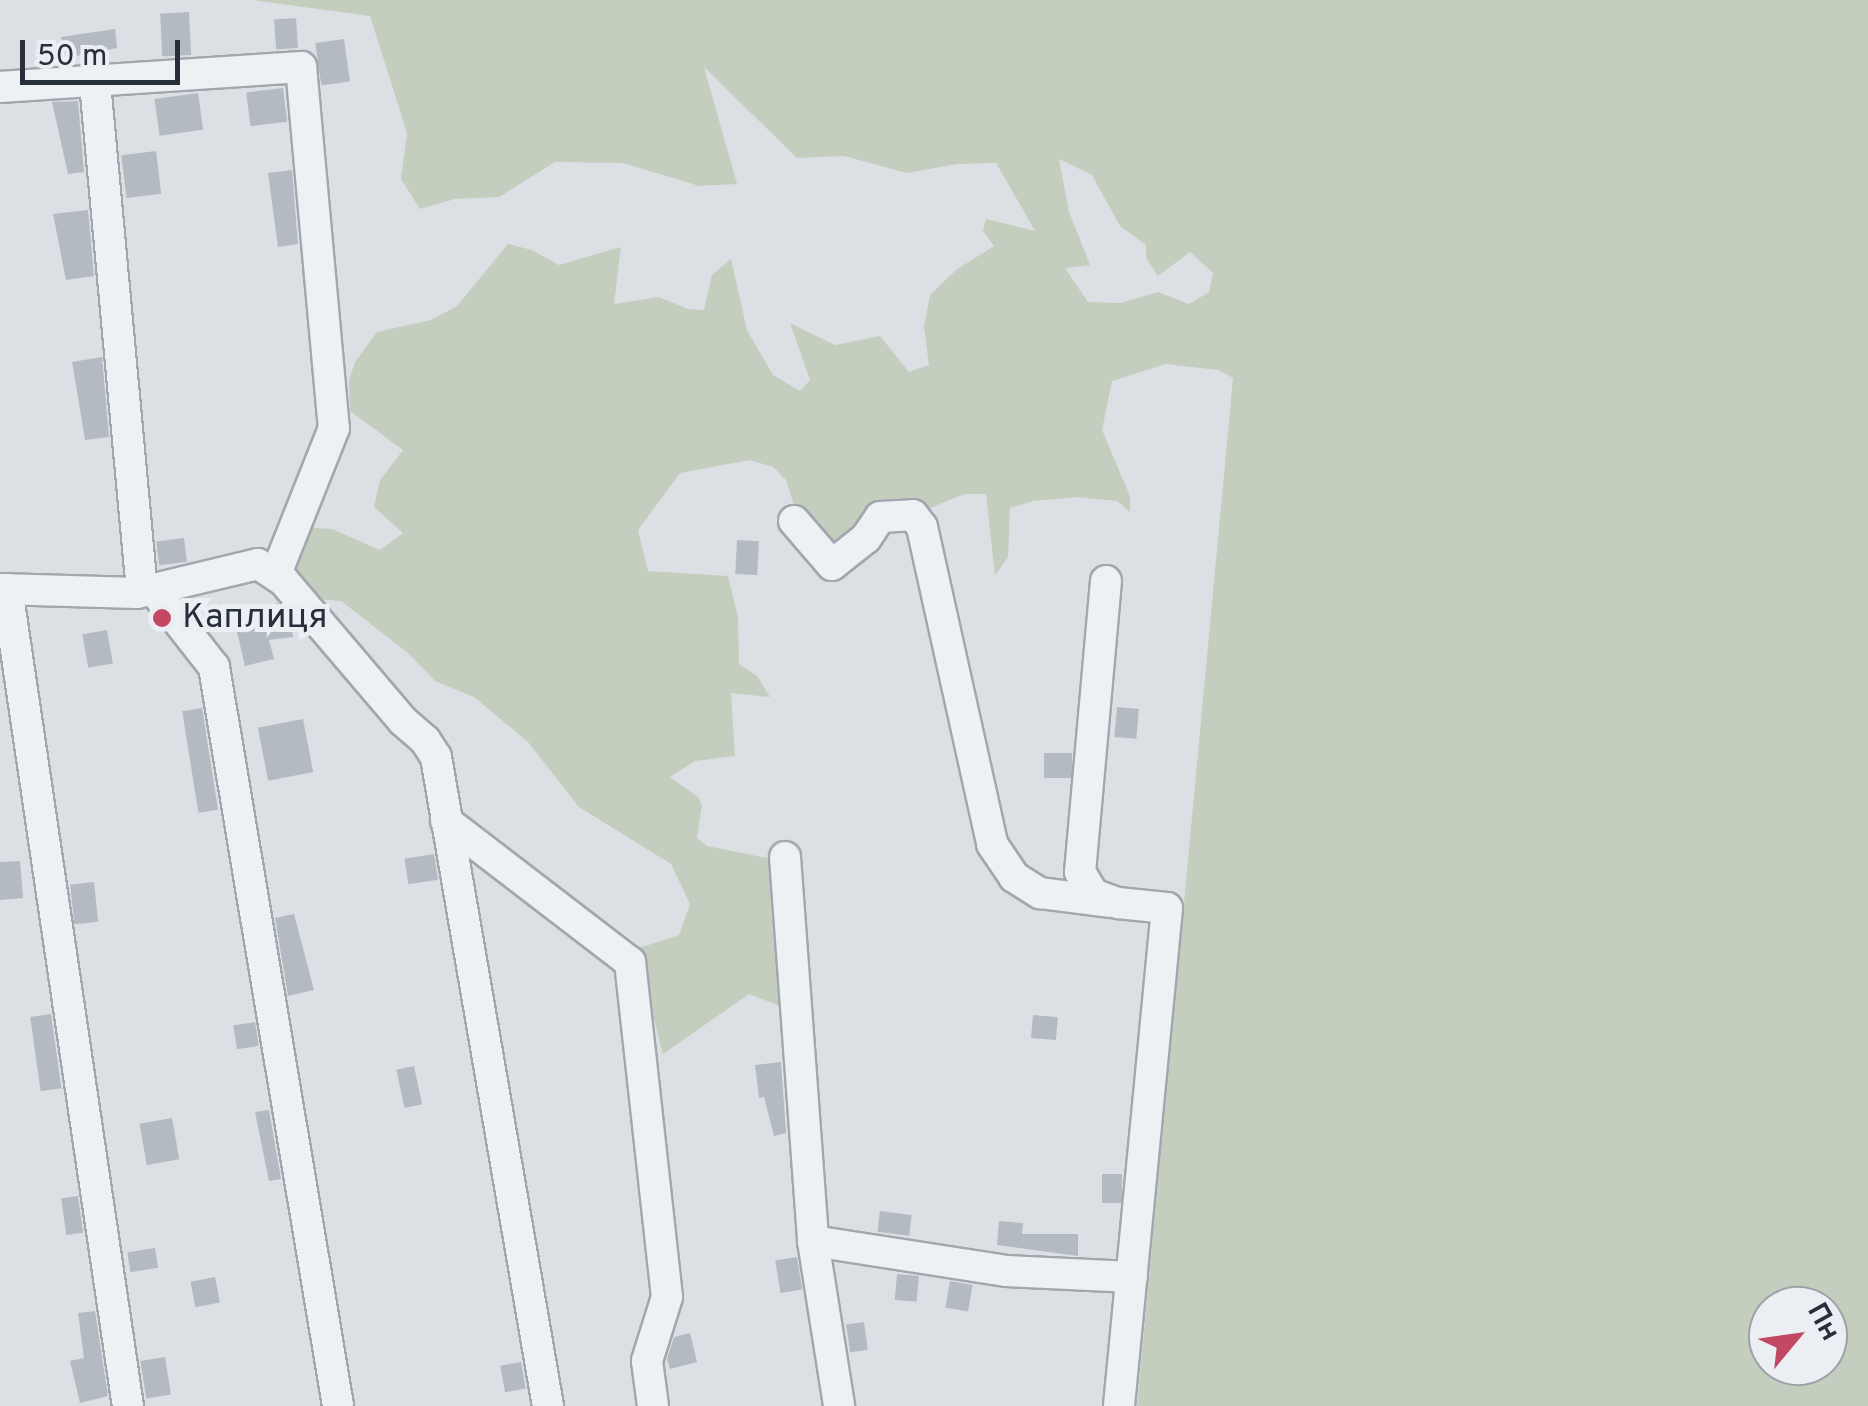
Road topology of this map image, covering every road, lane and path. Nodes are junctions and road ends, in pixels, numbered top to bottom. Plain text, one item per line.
1 (95, 83) junction
2 (0, 87) edge
3 (794, 522) dead end
4 (276, 574) junction
5 (1106, 581) dead end
6 (4, 589) edge
7 (148, 590) junction
8 (446, 820) junction
9 (785, 857) dead end
10 (1118, 903) junction
11 (813, 1241) junction
12 (1132, 1277) junction
13 (128, 1406) edge
14 (338, 1406) edge
15 (548, 1406) edge
16 (654, 1406) edge
17 (840, 1406) edge
18 (1119, 1406) edge

1 - 2 street
1 - 4 street
1 - 7 street
3 - 10 street
4 - 7 street
4 - 8 street
5 - 10 street
6 - 7 street
6 - 13 street
7 - 14 street
8 - 15 street
8 - 16 street
9 - 11 street
10 - 12 street
11 - 12 street
11 - 17 street
12 - 18 street

